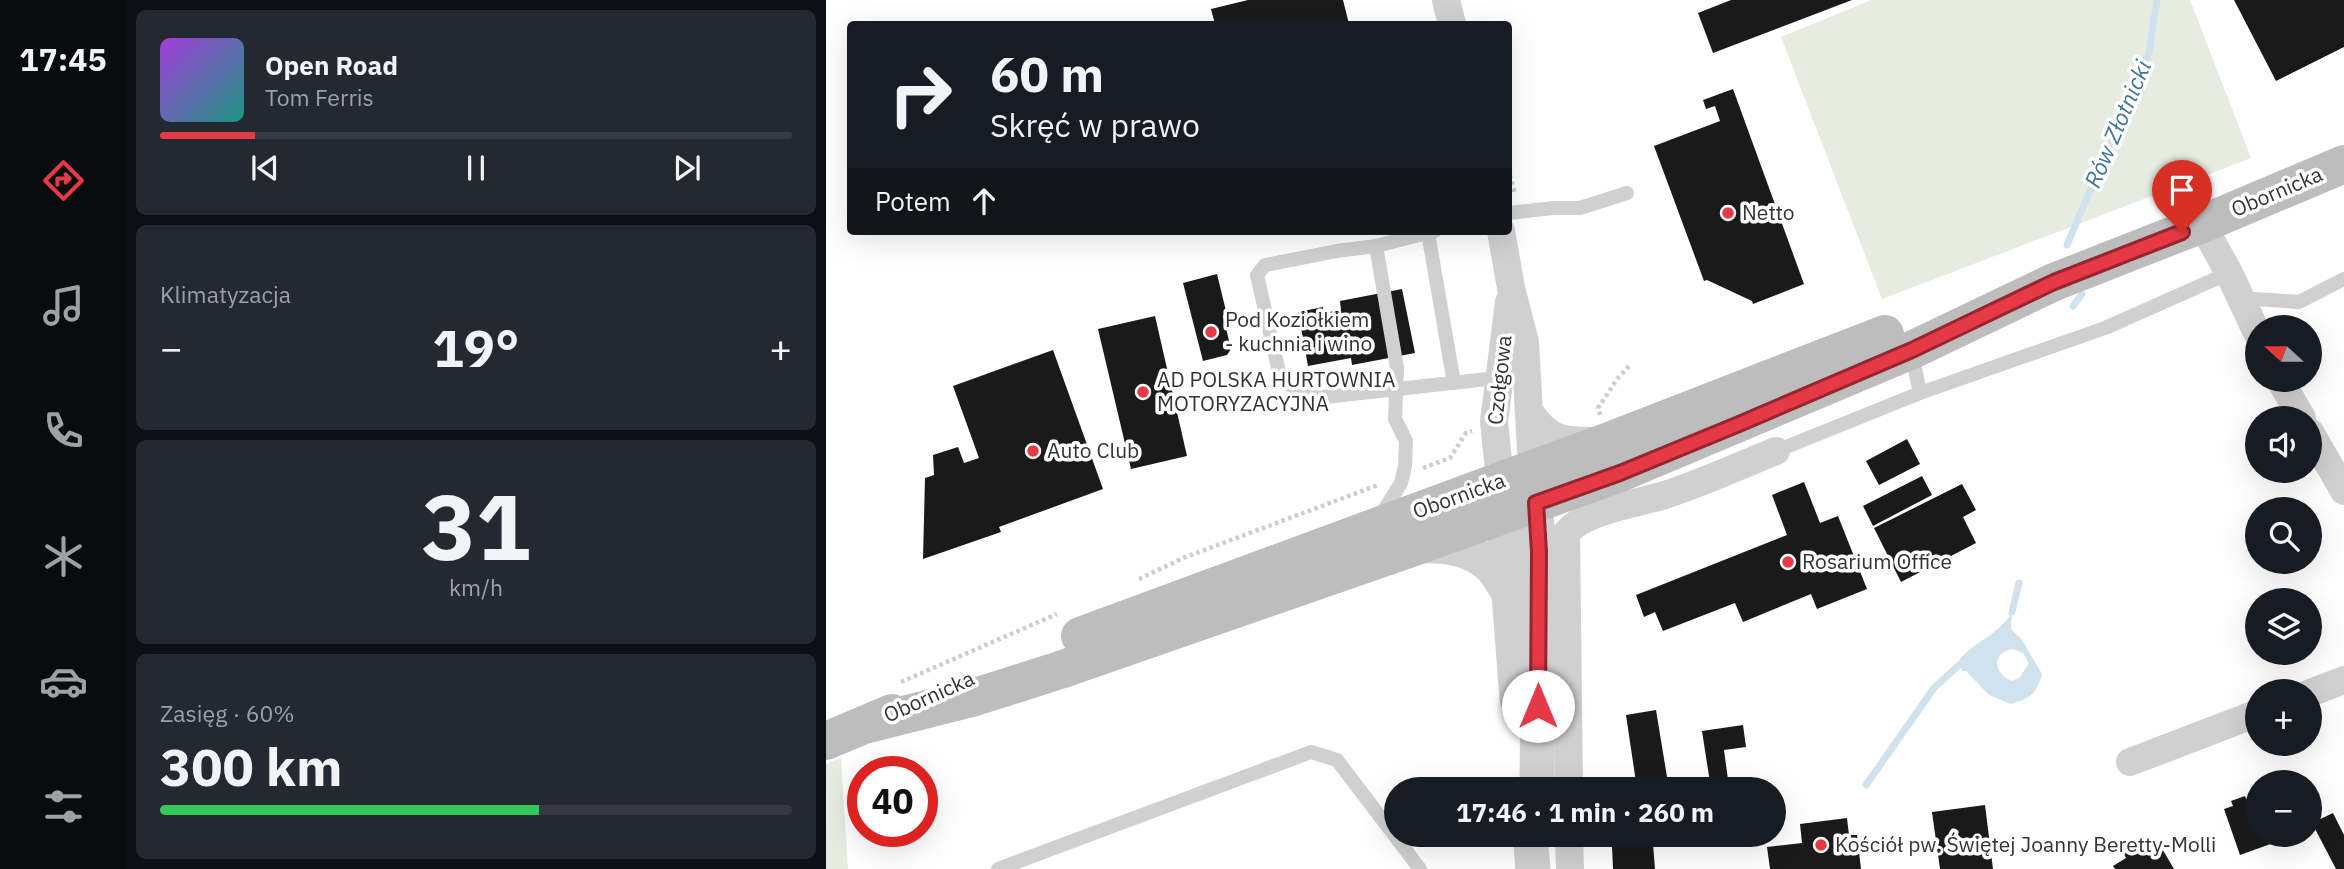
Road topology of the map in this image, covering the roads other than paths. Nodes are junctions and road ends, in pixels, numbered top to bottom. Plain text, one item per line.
1 (1446, 0) edge
2 (1451, 21) edge
3 (2344, 164) edge
4 (1627, 193) dead end
5 (1512, 213) edge
6 (2202, 224) junction
7 (1420, 235) edge
8 (1432, 235) edge
9 (1502, 235) edge
10 (1376, 246) junction
11 (2229, 272) junction
12 (2344, 279) edge
13 (2054, 282) junction
14 (1511, 288) junction
15 (2241, 298) junction
16 (2249, 315) edge
17 (1912, 350) junction
18 (1498, 382) junction
19 (1454, 383) junction
20 (1396, 390) junction
21 (1920, 393) junction
22 (1530, 412) junction
23 (1606, 431) junction
24 (1776, 451) joint
25 (2322, 453) edge
26 (1528, 491) junction
27 (2344, 491) edge
28 (1373, 527) junction
29 (1417, 546) junction
30 (1507, 590) junction
31 (2344, 680) edge
32 (2322, 688) edge
33 (2245, 718) edge
34 (869, 724) junction
35 (826, 741) edge
36 (2130, 762) dead end
37 (1524, 777) edge
38 (1537, 777) edge
39 (1569, 777) edge
40 (1531, 847) edge
41 (1535, 847) edge
42 (1569, 847) edge
43 (998, 869) edge
44 (1420, 869) edge
45 (1534, 869) edge
46 (1570, 869) edge

1 - 2 street
3 - 6 main road, Obornicka
4 - 5 lane
6 - 11 street
6 - 13 main road, Obornicka
7 - 10 lane
8 - 19 lane
9 - 14 street, Czołgowa
10 - 20 lane
10 - 20 lane
11 - 15 street
11 - 21 lane
12 - 15 lane
13 - 17 main road, Obornicka
13 - 23 main road, Obornicka
14 - 18 street, Czołgowa
14 - 22 street, Czołgowa
15 - 16 street
17 - 21 lane
17 - 26 main road, Obornicka
18 - 19 lane
18 - 26 street, Czołgowa
19 - 20 lane
20 - 28 lane
21 - 24 lane
22 - 23 street
22 - 26 street, Czołgowa
23 - 26 main road, Obornicka
24 - 39 street
25 - 27 street
26 - 28 main road, Obornicka
26 - 29 main road, Obornicka
26 - 30 street
26 - 38 street
28 - 34 main road, Obornicka
29 - 30 street
29 - 34 main road, Obornicka
30 - 37 street
31 - 32 street
33 - 36 street
34 - 35 main road, Obornicka
40 - 45 street
41 - 45 street
42 - 46 street
43 - 44 lane

